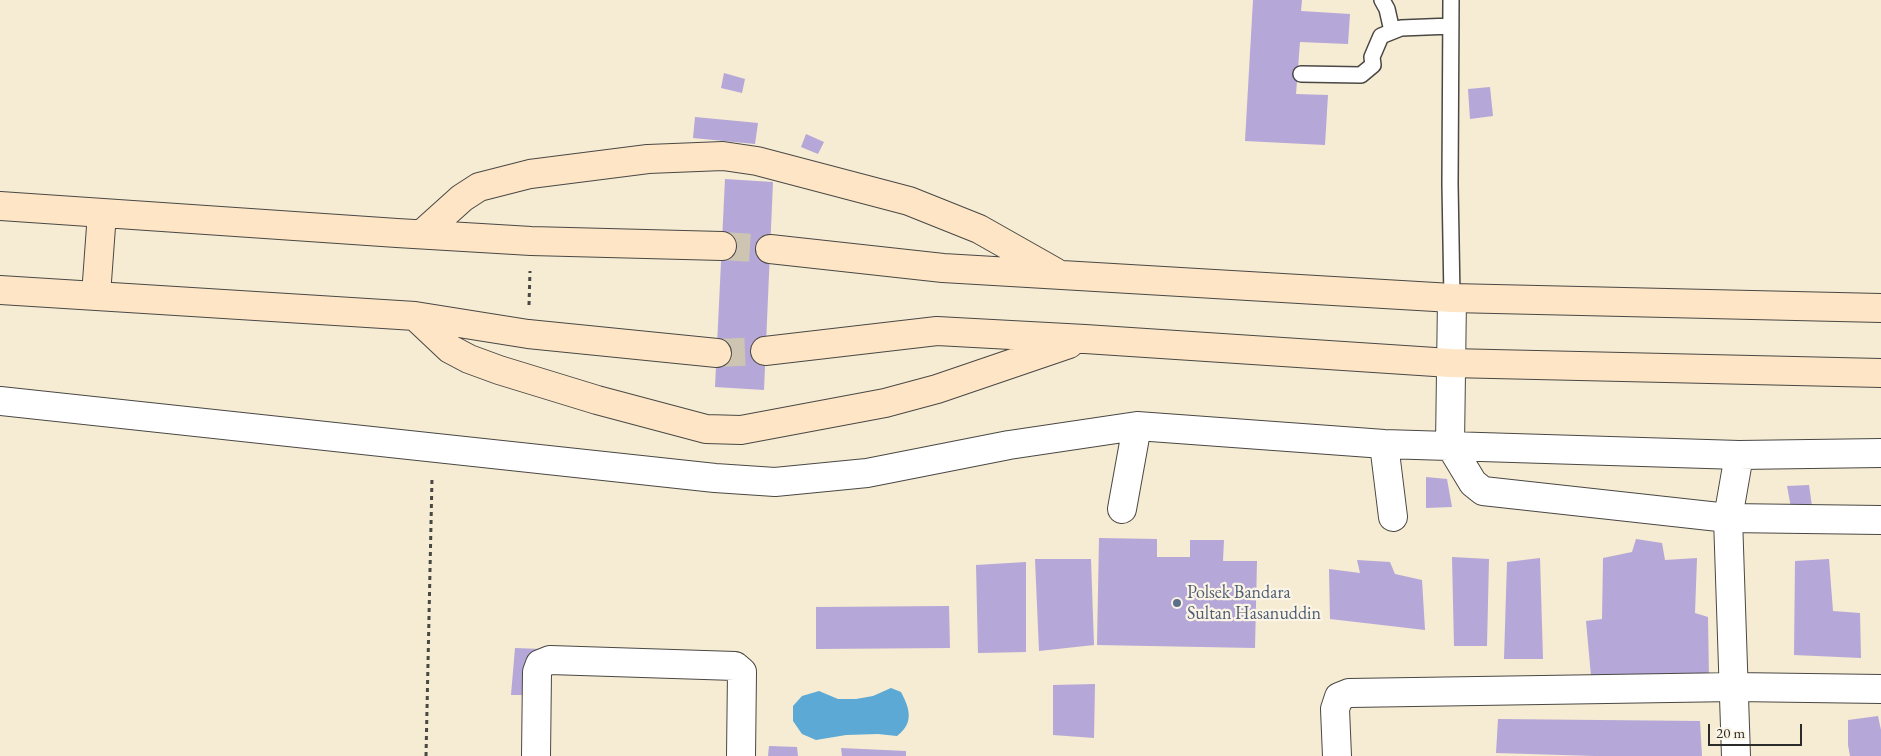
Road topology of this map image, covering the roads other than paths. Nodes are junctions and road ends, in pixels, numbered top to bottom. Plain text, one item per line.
1 (1382, 0) edge
2 (1451, 0) edge
3 (1450, 26) junction
4 (1392, 31) junction
5 (1301, 74) dead end
6 (0, 206) edge
7 (102, 213) junction
8 (422, 234) junction
9 (722, 246) tunnel mouth
10 (770, 249) tunnel mouth
11 (1061, 275) junction
12 (0, 290) edge
13 (96, 295) junction
14 (1452, 298) junction
15 (1881, 308) edge
16 (416, 316) junction
17 (1085, 339) junction
18 (765, 351) tunnel mouth
19 (717, 353) tunnel mouth
20 (1450, 363) junction
21 (1881, 373) edge
22 (0, 401) edge
23 (1137, 426) junction
24 (1384, 444) junction
25 (1450, 445) junction
26 (1881, 453) edge
27 (1739, 455) junction
28 (1122, 509) dead end
29 (1393, 517) dead end
30 (1728, 518) junction
31 (1881, 520) edge
32 (1735, 687) junction
33 (1881, 689) edge
34 (536, 756) edge
35 (741, 756) edge
36 (1337, 756) edge
37 (1736, 756) edge

1 - 4 lane
2 - 3 lane
3 - 4 lane
3 - 14 lane
4 - 5 lane
6 - 7 main road
7 - 8 main road
7 - 13 main road
8 - 9 main road
8 - 11 main road
10 - 11 main road
11 - 14 main road
12 - 13 main road
13 - 16 main road
14 - 15 main road
14 - 20 street
16 - 17 main road
16 - 19 main road
17 - 18 main road
17 - 20 main road
20 - 21 main road
20 - 25 street
22 - 23 street
23 - 24 street
23 - 28 street
24 - 25 street
24 - 29 street
25 - 27 street
25 - 30 street
26 - 27 street
27 - 30 street
30 - 31 street
30 - 32 street
32 - 33 street
32 - 36 street
32 - 37 street
34 - 35 street

